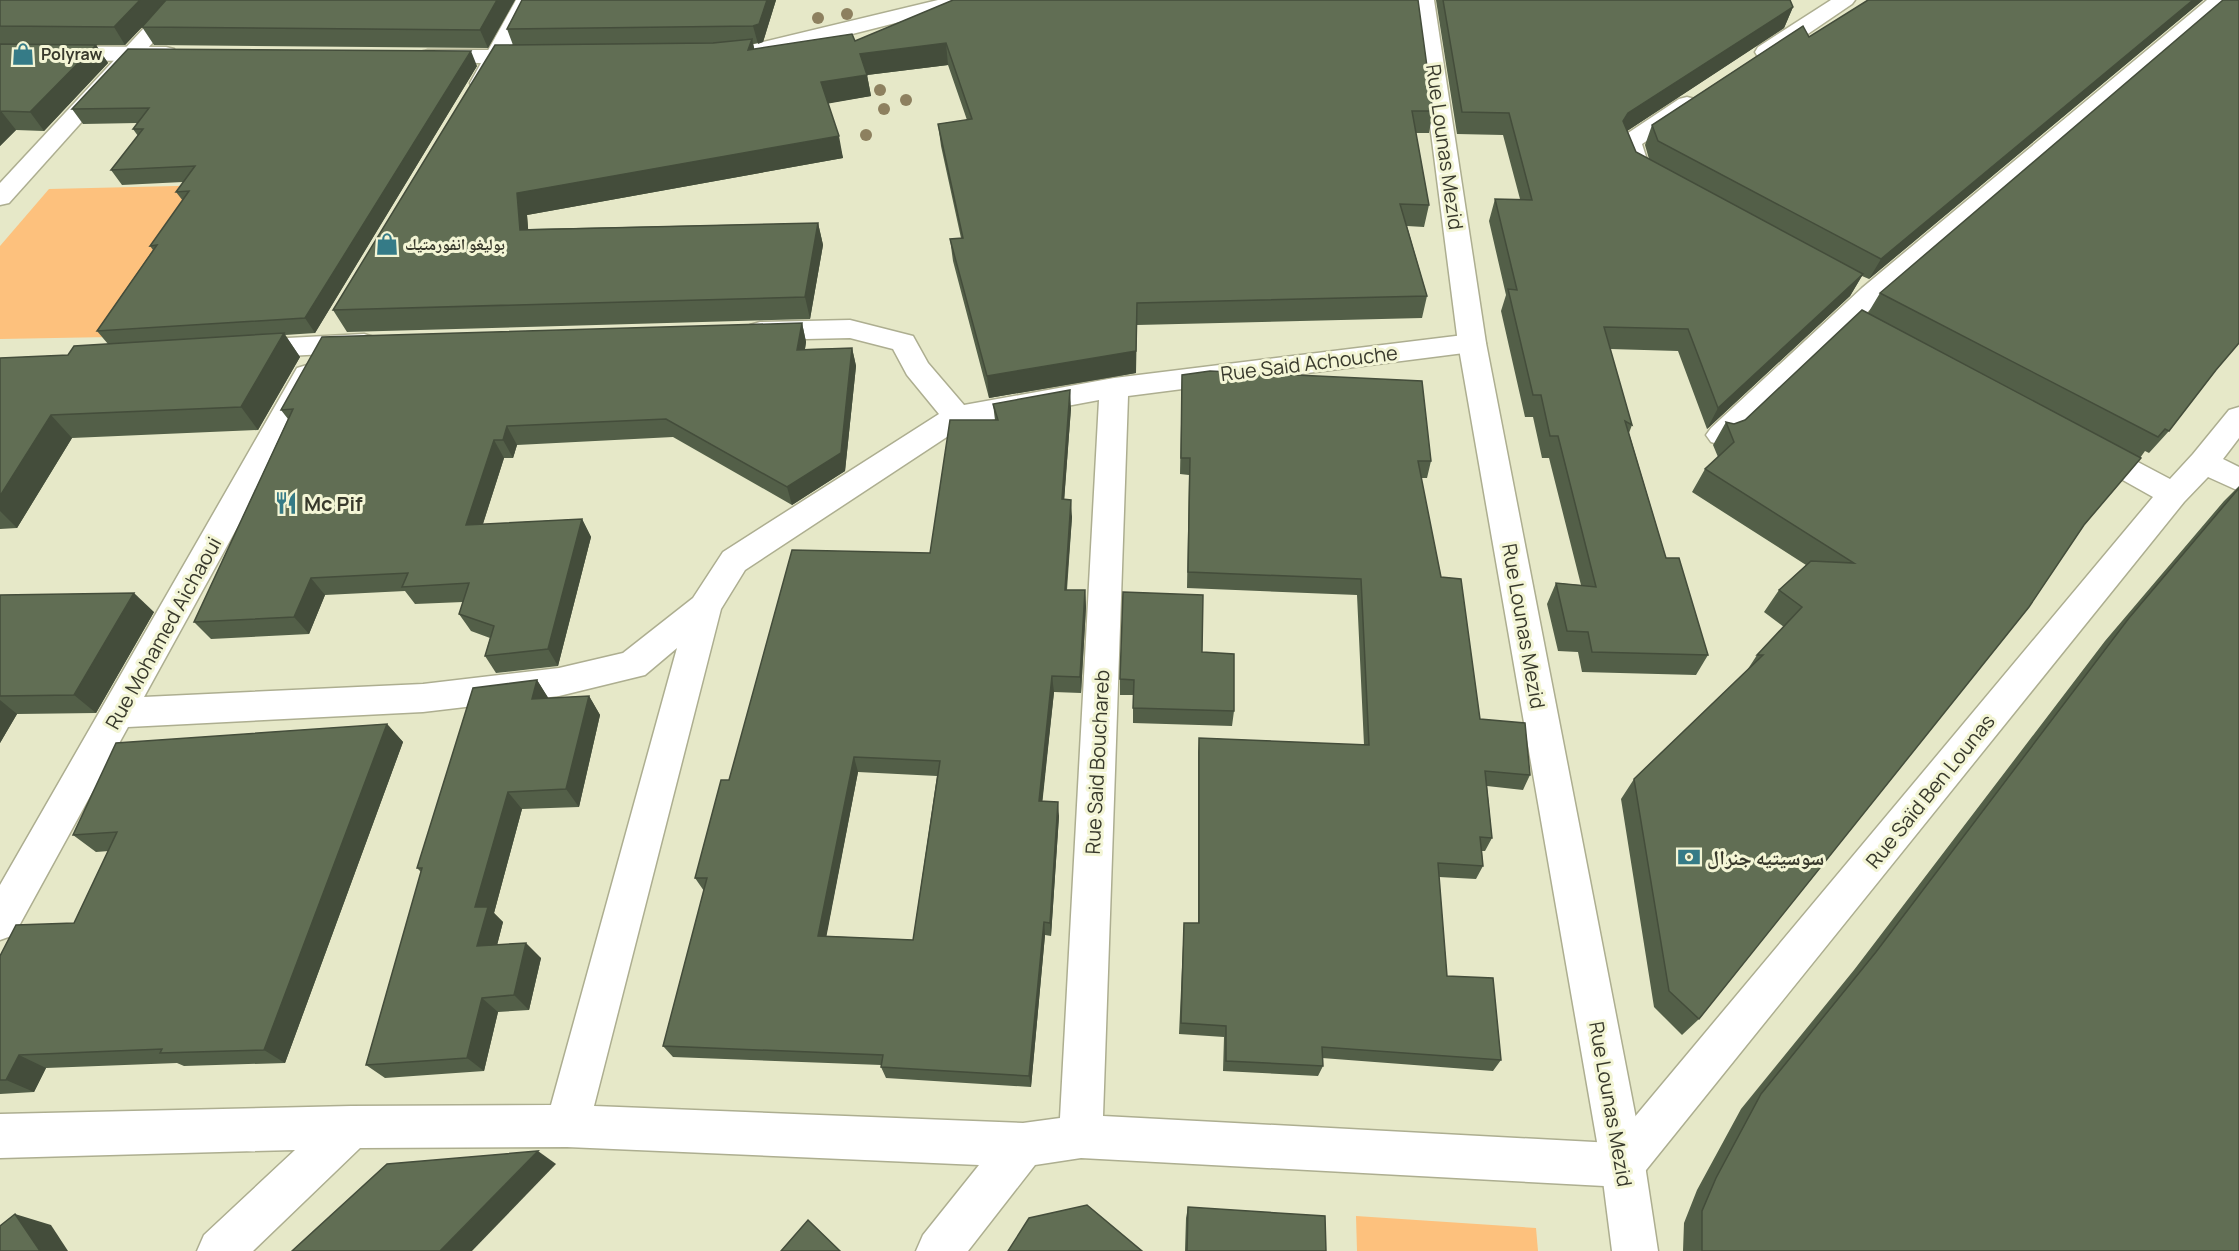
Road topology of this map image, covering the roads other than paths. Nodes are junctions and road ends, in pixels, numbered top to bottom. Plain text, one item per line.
1 (181, 0) edge
2 (526, 0) edge
3 (963, 0) edge
4 (1424, 0) edge
5 (1845, 0) edge
6 (2220, 0) edge
7 (0, 53) edge
8 (133, 54) junction
9 (728, 54) edge
10 (192, 55) edge
11 (402, 56) edge
12 (496, 57) junction
13 (555, 57) edge
14 (1747, 64) edge
15 (1708, 90) edge
16 (472, 98) edge
17 (1668, 184) edge
18 (0, 198) edge
19 (730, 332) edge
20 (330, 334) junction
21 (384, 342) edge
22 (1472, 343) junction
23 (220, 350) edge
24 (1114, 388) junction
25 (957, 416) junction
26 (2239, 417) edge
27 (1721, 435) edge
28 (2070, 439) edge
29 (2204, 462) junction
30 (2239, 480) edge
31 (2173, 494) junction
32 (705, 607) junction
33 (119, 713) junction
34 (0, 922) edge
35 (567, 1126) junction
36 (351, 1127) junction
37 (0, 1136) edge
38 (1081, 1136) junction
39 (1023, 1145) junction
40 (1623, 1165) junction
41 (220, 1251) edge
42 (939, 1251) edge
43 (1635, 1251) edge

1 - 8 street
2 - 12 street
3 - 9 street
4 - 22 street, Rue Lounas Mezid
5 - 14 street
6 - 27 street
7 - 8 street
8 - 10 street
8 - 18 street
11 - 12 street
12 - 13 street
12 - 16 street
15 - 17 street
19 - 25 street
20 - 21 street
20 - 23 street
20 - 33 street, Rue Mohamed Aichaoui
22 - 24 street, Rue Said Achouche
22 - 40 street, Rue Lounas Mezid
24 - 25 street, Rue Said Achouche
24 - 38 street, Rue Said Bouchareb
25 - 32 street
26 - 29 street, Rue Saïd Ben Lounas
28 - 31 street
29 - 30 street
29 - 31 street, Rue Saïd Ben Lounas
31 - 40 street, Rue Saïd Ben Lounas
32 - 33 street
32 - 35 street
33 - 34 street, Rue Mohamed Aichaoui
35 - 36 street
35 - 39 street
36 - 37 street
36 - 41 street
38 - 39 street
38 - 40 street
39 - 42 street
40 - 43 street, Rue Lounas Mezid

